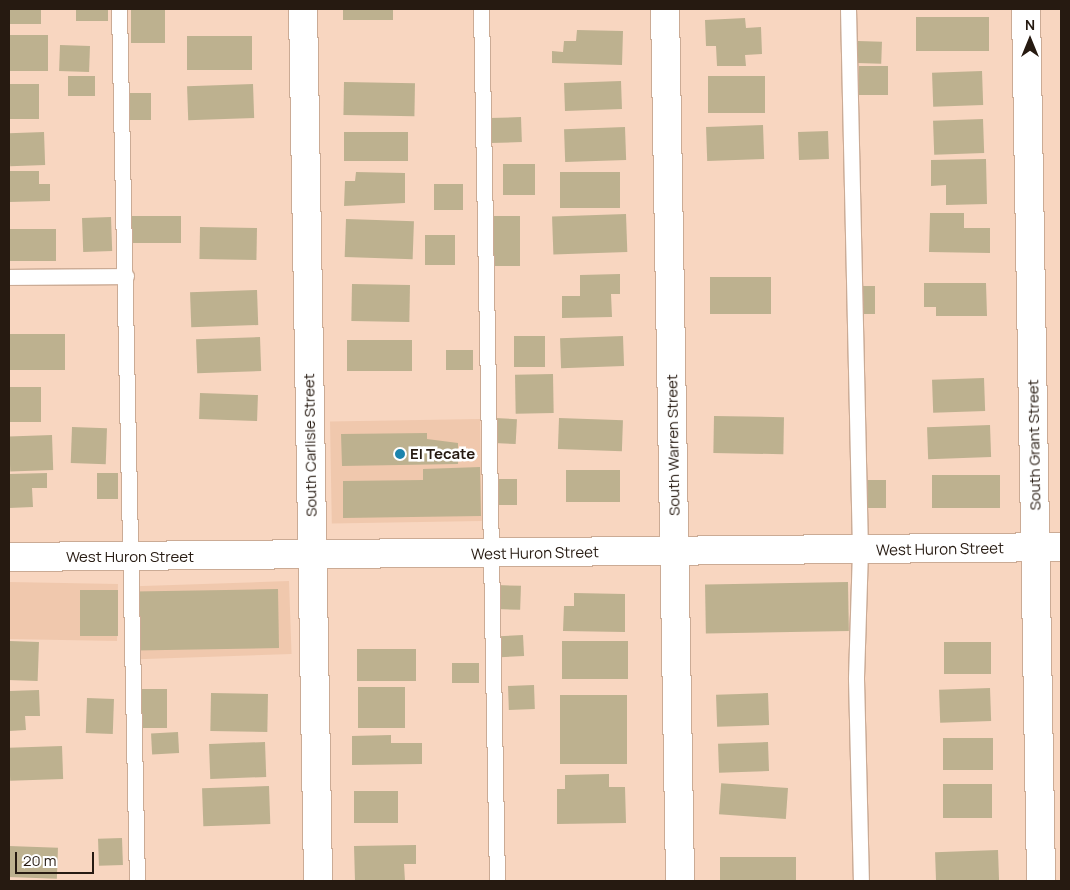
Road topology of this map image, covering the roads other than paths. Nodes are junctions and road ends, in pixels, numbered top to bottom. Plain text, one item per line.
1 (119, 9) edge
2 (303, 9) edge
3 (481, 9) edge
4 (665, 9) edge
5 (848, 9) edge
6 (1026, 9) edge
7 (126, 276) junction
8 (9, 277) edge
9 (1048, 547) edge
10 (860, 550) junction
11 (675, 552) junction
12 (491, 554) junction
13 (312, 556) junction
14 (9, 557) edge
15 (130, 558) junction
16 (137, 881) edge
17 (318, 881) edge
18 (497, 881) edge
19 (680, 881) edge
20 (861, 881) edge
21 (1041, 881) edge

1 - 7 lane
2 - 13 street, South Carlisle Street
3 - 12 lane
4 - 11 street, South Warren Street
5 - 10 lane
6 - 9 street, South Grant Street
7 - 8 lane
7 - 15 lane
9 - 10 street, West Huron Street
9 - 21 street, South Grant Street
10 - 11 street, West Huron Street
10 - 20 lane
11 - 12 street, West Huron Street
11 - 19 street, South Warren Street
12 - 13 street, West Huron Street
12 - 18 lane
13 - 15 street, West Huron Street
13 - 17 street, South Carlisle Street
14 - 15 street, West Huron Street
15 - 16 lane

